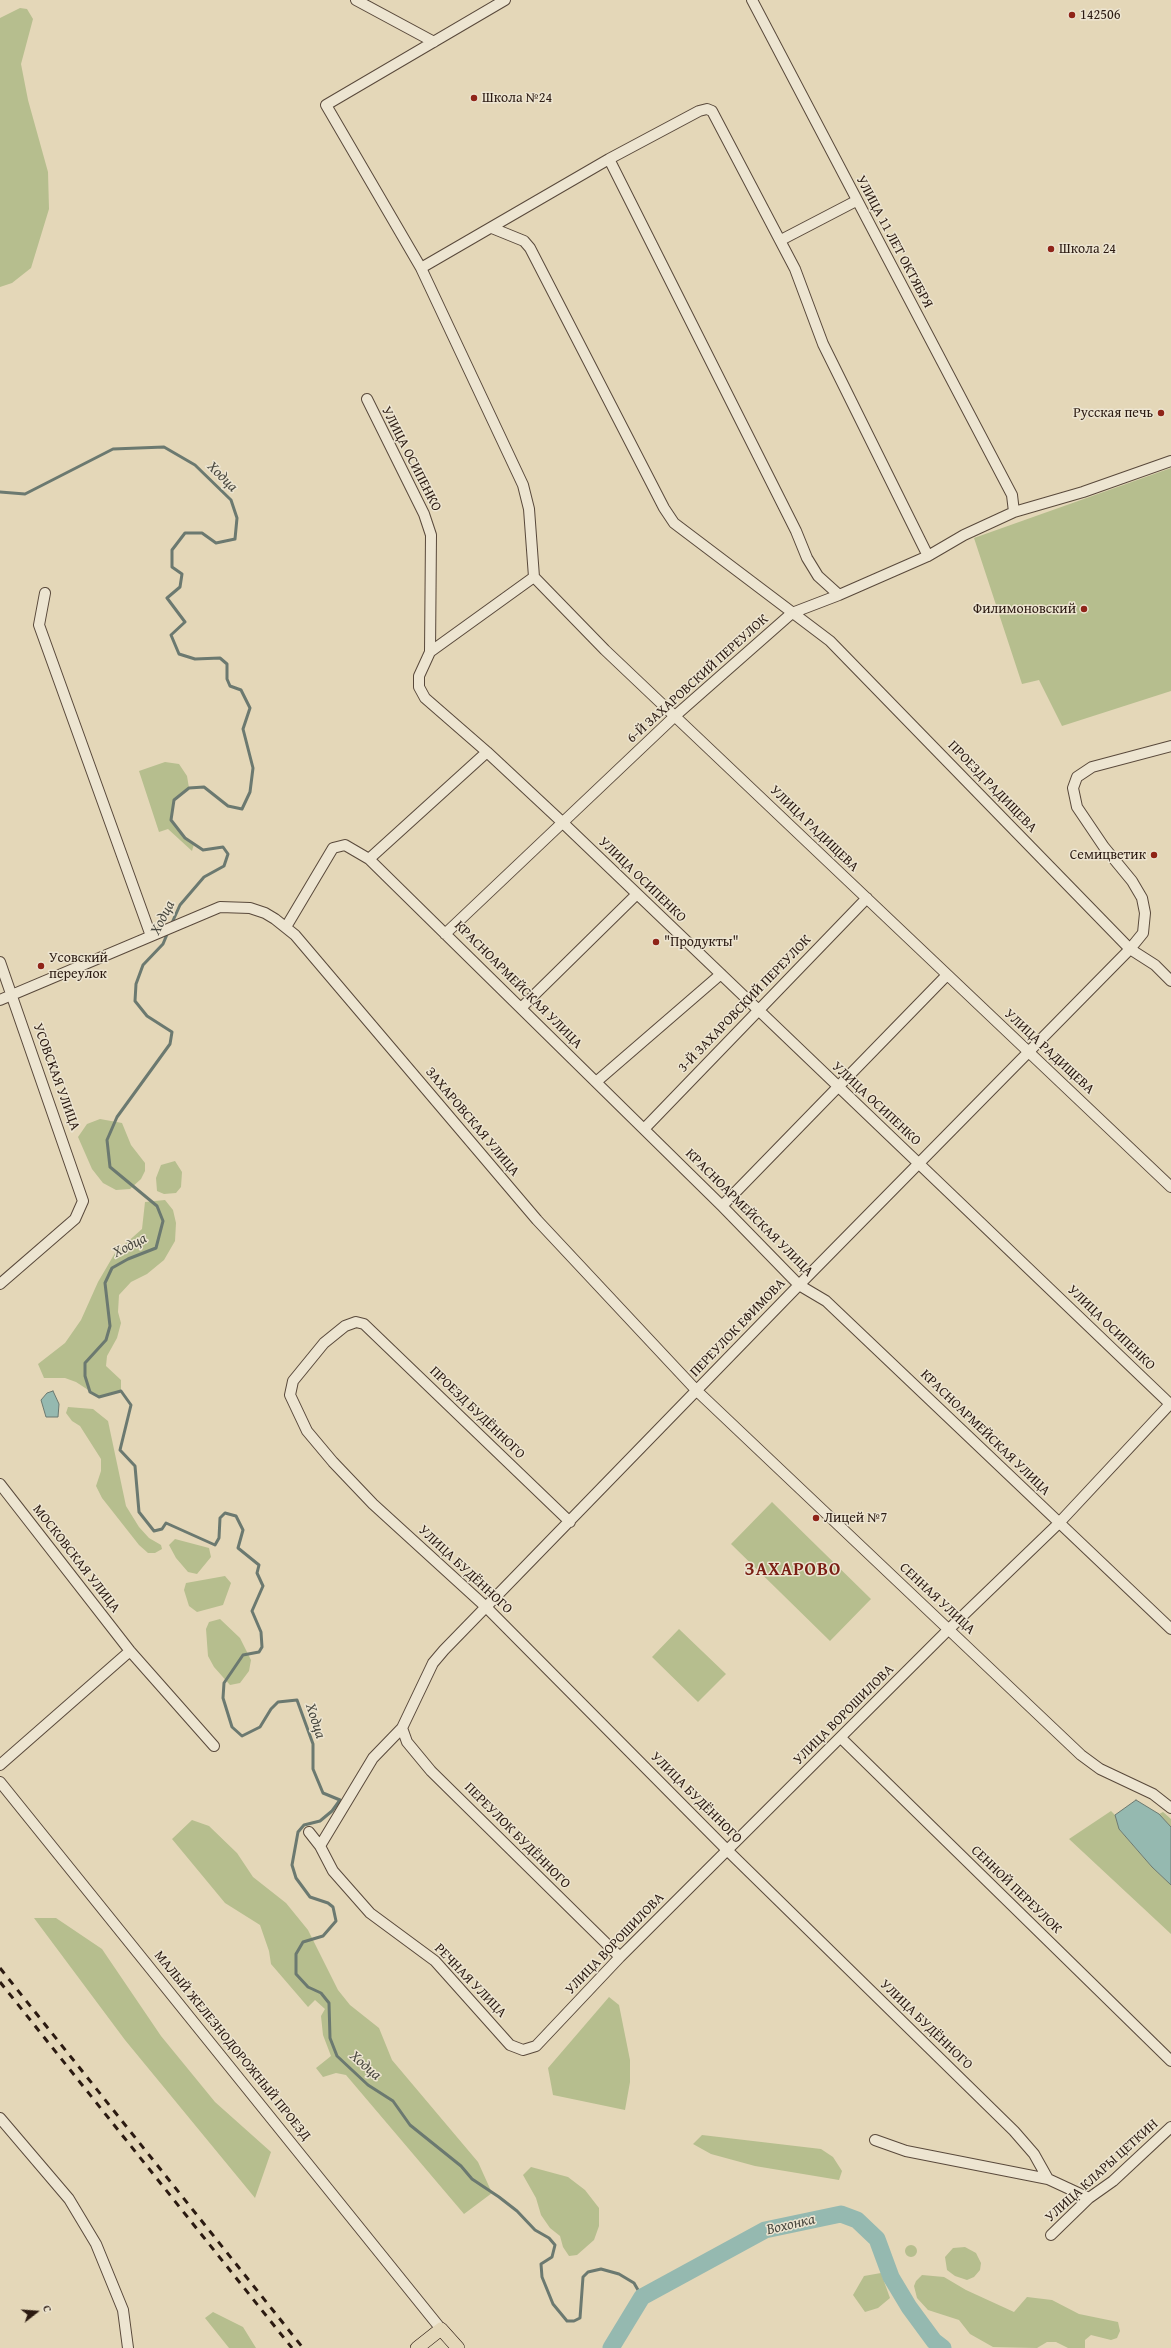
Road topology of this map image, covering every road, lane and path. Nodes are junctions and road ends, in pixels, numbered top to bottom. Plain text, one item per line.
1 (356, 0) edge
2 (505, 0) edge
3 (752, 0) edge
4 (434, 42) junction
5 (609, 160) junction
6 (856, 201) junction
7 (492, 228) junction
8 (781, 240) junction
9 (421, 268) junction
10 (367, 399) dead end
11 (1171, 461) edge
12 (1014, 512) junction
13 (928, 556) junction
14 (534, 577) junction
15 (45, 594) dead end
16 (839, 595) junction
17 (792, 613) junction
18 (430, 652) junction
19 (675, 716) junction
20 (1171, 746) edge
21 (487, 752) junction
22 (562, 822) junction
23 (370, 859) junction
24 (637, 894) junction
25 (866, 898) junction
26 (286, 928) junction
27 (446, 934) junction
28 (151, 936) junction
29 (1130, 949) junction
30 (0, 962) edge
31 (721, 974) junction
32 (947, 975) junction
33 (1171, 981) edge
34 (12, 995) junction
35 (0, 1000) edge
36 (521, 1008) junction
37 (758, 1010) junction
38 (1028, 1052) junction
39 (596, 1082) junction
40 (836, 1086) junction
41 (644, 1129) junction
42 (919, 1163) junction
43 (1171, 1187) edge
44 (722, 1206) junction
45 (0, 1284) edge
46 (799, 1285) junction
47 (364, 1324) joint
48 (697, 1391) junction
49 (1171, 1404) edge
50 (0, 1484) edge
51 (570, 1522) junction
52 (1058, 1524) junction
53 (486, 1607) junction
54 (949, 1629) junction
55 (1171, 1629) edge
56 (130, 1651) junction
57 (402, 1728) junction
58 (841, 1738) junction
59 (214, 1746) dead end
60 (0, 1765) edge
61 (0, 1782) edge
62 (1171, 1808) edge
63 (309, 1832) dead end
64 (320, 1846) junction
65 (727, 1850) junction
66 (620, 1957) junction
67 (536, 2046) joint
68 (1171, 2062) edge
69 (0, 2118) edge
70 (1171, 2127) edge
71 (875, 2140) dead end
72 (1048, 2179) junction
73 (1089, 2198) junction
74 (1051, 2235) dead end
75 (441, 2329) junction
76 (128, 2348) edge
77 (417, 2348) edge
78 (458, 2348) edge

1 - 4 street
2 - 4 street
3 - 6 street, УЛИЦА 11 ЛЕТ ОКТЯБРЯ
4 - 9 street
5 - 7 street
5 - 8 street
5 - 16 street
6 - 8 street
6 - 12 street, УЛИЦА 11 ЛЕТ ОКТЯБРЯ
7 - 9 street
7 - 17 street, ПРОЕЗД РАДИЩЕВА
8 - 13 street
9 - 14 street
10 - 18 street, УЛИЦА ОСИПЕНКО
11 - 12 street, 6-Й ЗАХАРОВСКИЙ ПЕРЕУЛОК
12 - 13 street, 6-Й ЗАХАРОВСКИЙ ПЕРЕУЛОК
13 - 16 street, 6-Й ЗАХАРОВСКИЙ ПЕРЕУЛОК
14 - 18 street
14 - 19 street, УЛИЦА РАДИЩЕВА
15 - 28 street
16 - 17 street, 6-Й ЗАХАРОВСКИЙ ПЕРЕУЛОК
17 - 19 street, 6-Й ЗАХАРОВСКИЙ ПЕРЕУЛОК
17 - 29 street, ПРОЕЗД РАДИЩЕВА
18 - 21 street, УЛИЦА ОСИПЕНКО
19 - 22 street, 6-Й ЗАХАРОВСКИЙ ПЕРЕУЛОК
19 - 25 street, УЛИЦА РАДИЩЕВА
20 - 29 street, ПЕРЕУЛОК ЕФИМОВА
21 - 22 street, УЛИЦА ОСИПЕНКО
21 - 23 street
22 - 24 street, УЛИЦА ОСИПЕНКО
22 - 27 street, 6-Й ЗАХАРОВСКИЙ ПЕРЕУЛОК
23 - 26 street, КРАСНОАРМЕЙСКАЯ УЛИЦА
23 - 27 street, КРАСНОАРМЕЙСКАЯ УЛИЦА
24 - 31 street, УЛИЦА ОСИПЕНКО
24 - 36 street
25 - 32 street, УЛИЦА РАДИЩЕВА
25 - 37 street, 3-Й ЗАХАРОВСКИЙ ПЕРЕУЛОК
26 - 28 street, ЗАХАРОВСКАЯ УЛИЦА
26 - 48 street, ЗАХАРОВСКАЯ УЛИЦА
27 - 36 street, КРАСНОАРМЕЙСКАЯ УЛИЦА
28 - 34 street
29 - 33 street, ПРОЕЗД РАДИЩЕВА
29 - 38 street, ПЕРЕУЛОК ЕФИМОВА
30 - 34 street, УСОВСКАЯ УЛИЦА
31 - 37 street, УЛИЦА ОСИПЕНКО
31 - 39 street
32 - 38 street, УЛИЦА РАДИЩЕВА
32 - 40 street
34 - 35 street
34 - 45 street, УСОВСКАЯ УЛИЦА
36 - 39 street, КРАСНОАРМЕЙСКАЯ УЛИЦА
37 - 40 street, УЛИЦА ОСИПЕНКО
37 - 41 street, 3-Й ЗАХАРОВСКИЙ ПЕРЕУЛОК
38 - 42 street, ПЕРЕУЛОК ЕФИМОВА
38 - 43 street, УЛИЦА РАДИЩЕВА
39 - 41 street, КРАСНОАРМЕЙСКАЯ УЛИЦА
40 - 42 street, УЛИЦА ОСИПЕНКО
40 - 44 street
41 - 44 street, КРАСНОАРМЕЙСКАЯ УЛИЦА
42 - 46 street, ПЕРЕУЛОК ЕФИМОВА
42 - 49 street, УЛИЦА ОСИПЕНКО
44 - 46 street, КРАСНОАРМЕЙСКАЯ УЛИЦА
46 - 48 street, ПЕРЕУЛОК ЕФИМОВА
46 - 52 street, КРАСНОАРМЕЙСКАЯ УЛИЦА
47 - 51 street, ПРОЕЗД БУДЁННОГО
47 - 53 street, УЛИЦА БУДЁННОГО
48 - 51 street, ПЕРЕУЛОК ЕФИМОВА
48 - 54 street, СЕННАЯ УЛИЦА
49 - 52 street, УЛИЦА ВОРОШИЛОВА
50 - 56 street, МОСКОВСКАЯ УЛИЦА
51 - 53 street, ПЕРЕУЛОК ЕФИМОВА
52 - 54 street, УЛИЦА ВОРОШИЛОВА
52 - 55 street, КРАСНОАРМЕЙСКАЯ УЛИЦА
53 - 57 street, ПЕРЕУЛОК ЕФИМОВА
53 - 65 street, УЛИЦА БУДЁННОГО
54 - 58 street, УЛИЦА ВОРОШИЛОВА
54 - 62 street, СЕННАЯ УЛИЦА
56 - 59 street, МОСКОВСКАЯ УЛИЦА
56 - 60 street
57 - 64 street, ПЕРЕУЛОК ЕФИМОВА
57 - 66 street, ПЕРЕУЛОК БУДЁННОГО
58 - 65 street, УЛИЦА ВОРОШИЛОВА
58 - 68 street, СЕННОЙ ПЕРЕУЛОК
61 - 75 street, МАЛЫЙ ЖЕЛЕЗНОДОРОЖНЫЙ ПРОЕЗД
63 - 64 street, РЕЧНАЯ УЛИЦА
64 - 67 street, РЕЧНАЯ УЛИЦА
65 - 66 street, УЛИЦА ВОРОШИЛОВА
65 - 72 street, УЛИЦА БУДЁННОГО
66 - 67 street, УЛИЦА ВОРОШИЛОВА
69 - 76 street
70 - 73 street, УЛИЦА КЛАРЫ ЦЕТКИН
71 - 72 street
72 - 73 street
73 - 74 street, УЛИЦА КЛАРЫ ЦЕТКИН
75 - 77 main road
75 - 78 main road

